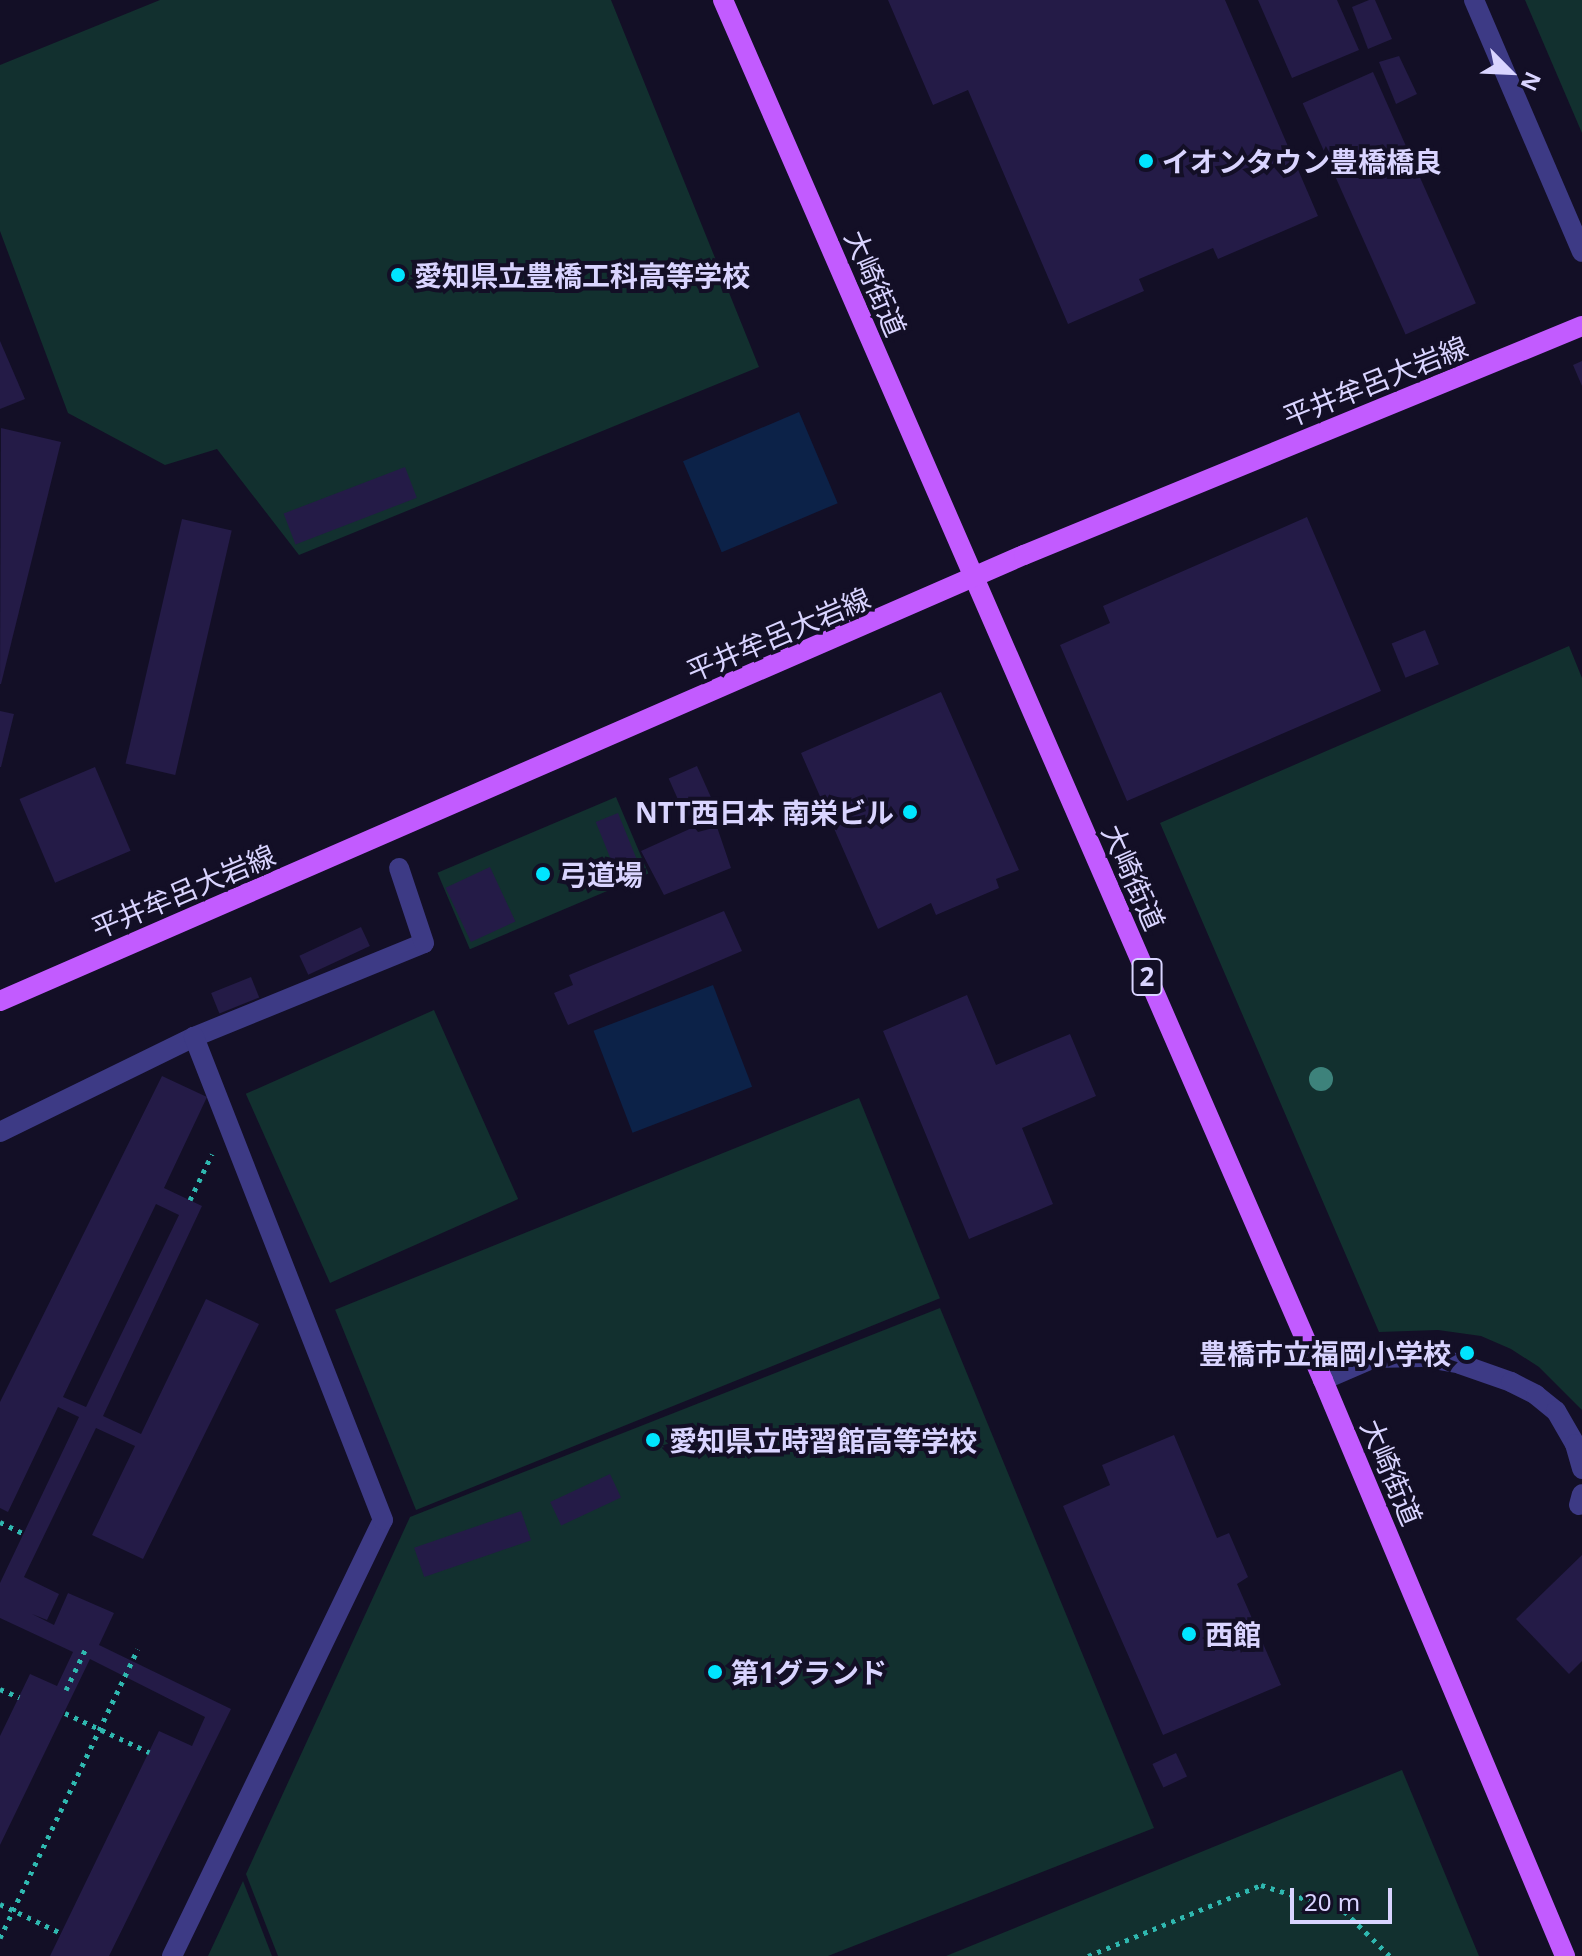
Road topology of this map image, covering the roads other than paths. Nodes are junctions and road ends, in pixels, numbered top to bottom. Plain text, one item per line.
1 (723, 0) edge
2 (1474, 0) edge
3 (1582, 252) edge
4 (1582, 326) edge
5 (975, 580) junction
6 (399, 868) dead end
7 (0, 1001) edge
8 (194, 1037) junction
9 (0, 1132) edge
10 (1323, 1380) junction
11 (1582, 1469) edge
12 (172, 1956) edge
13 (1565, 1956) edge

1 - 5 main road, 大崎街道 / 2
2 - 3 street
4 - 5 main road, 平井牟呂大岩線
5 - 7 main road, 平井牟呂大岩線
5 - 10 main road, 大崎街道 / 2
6 - 8 street
8 - 9 street
8 - 12 street
10 - 11 street
10 - 13 main road, 大崎街道 / 2

